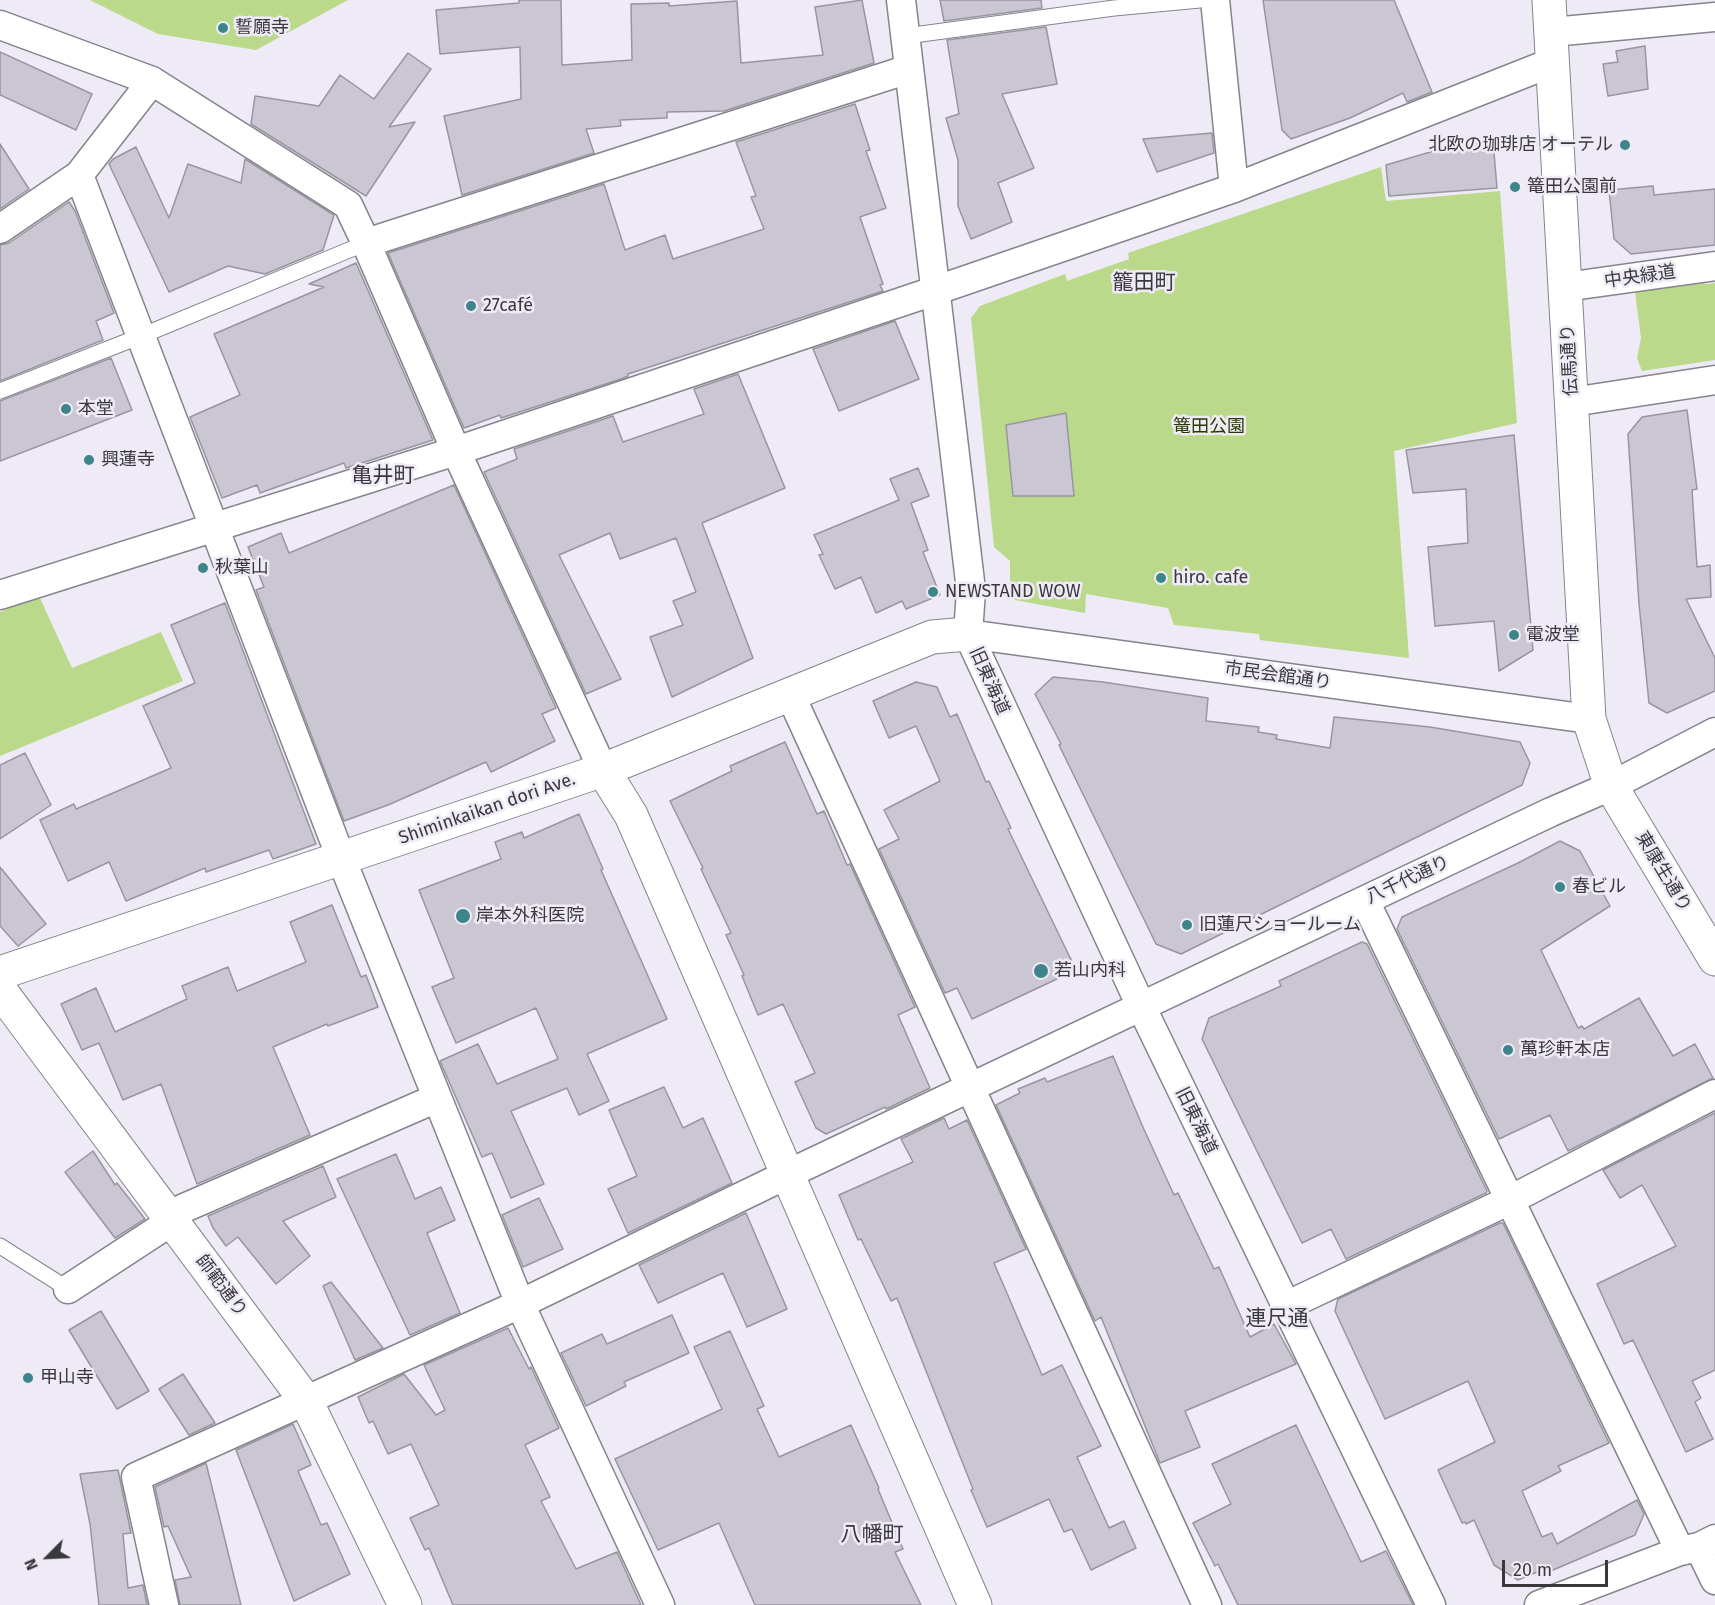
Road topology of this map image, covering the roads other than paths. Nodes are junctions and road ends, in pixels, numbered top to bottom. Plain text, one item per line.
1 (901, 0) edge
2 (1200, 0) edge
3 (1215, 0) edge
4 (1550, 0) edge
5 (1113, 4) edge
6 (1715, 16) edge
7 (0, 25) edge
8 (906, 36) junction
9 (1552, 47) junction
10 (909, 69) junction
11 (152, 81) junction
12 (79, 175) junction
13 (1234, 188) junction
14 (0, 229) edge
15 (366, 243) junction
16 (1715, 266) edge
17 (1565, 287) junction
18 (937, 290) junction
19 (141, 336) junction
20 (1715, 380) edge
21 (0, 391) edge
22 (1572, 402) junction
23 (456, 451) junction
24 (214, 528) junction
25 (0, 595) edge
26 (968, 634) junction
27 (790, 694) junction
28 (1589, 719) junction
29 (1715, 732) edge
30 (603, 770) junction
31 (1611, 786) junction
32 (341, 858) junction
33 (1365, 900) junction
34 (1715, 959) edge
35 (0, 973) edge
36 (0, 990) edge
37 (1141, 1006) junction
38 (970, 1088) junction
39 (1715, 1094) edge
40 (437, 1098) junction
41 (788, 1174) junction
42 (1510, 1200) junction
43 (170, 1218) junction
44 (0, 1246) edge
45 (68, 1289) joint
46 (520, 1304) junction
47 (1286, 1306) junction
48 (306, 1401) junction
49 (1698, 1546) edge
50 (1715, 1580) edge
51 (164, 1605) edge
52 (405, 1605) edge
53 (660, 1605) edge
54 (975, 1605) edge
55 (1207, 1605) edge
56 (1431, 1605) edge
57 (1539, 1605) edge

1 - 8 street
2 - 5 lane
3 - 13 street
4 - 9 street, 伝馬通り
5 - 8 lane
6 - 9 street
7 - 11 street
8 - 10 street
9 - 13 street
9 - 17 street, 伝馬通り
10 - 15 street
10 - 18 street
11 - 12 street
11 - 15 street
12 - 14 street
12 - 19 street
13 - 18 street
15 - 19 lane
15 - 23 street
16 - 17 street, 中央緑道
17 - 22 street, 伝馬通り
18 - 23 street
18 - 26 street
19 - 21 lane
19 - 24 street
20 - 22 street
22 - 28 street, 伝馬通り
23 - 24 street
23 - 30 street
24 - 25 street
24 - 32 street
26 - 27 street, Shiminkaikan dori Ave.
26 - 28 street, 市民会館通り
26 - 37 street, 旧東海道
27 - 30 street, Shiminkaikan dori Ave.
27 - 38 street
28 - 31 street, 伝馬通り
29 - 31 street, 八千代通り
30 - 32 street, Shiminkaikan dori Ave.
30 - 41 street
31 - 33 street, 八千代通り
31 - 34 street, 東康生通り
32 - 35 street, Shiminkaikan dori Ave.
32 - 40 street
33 - 37 street, 八千代通り
33 - 42 street
36 - 43 street, 師範通り
37 - 38 street, 八千代通り
37 - 47 street, 旧東海道
38 - 41 street, 八千代通り
38 - 55 street
39 - 42 street
40 - 43 street
40 - 46 street
41 - 46 street, 八千代通り
41 - 54 street
42 - 47 street
42 - 49 street
43 - 45 street
43 - 48 street, 師範通り
44 - 45 lane
46 - 48 street, 八千代通り
46 - 53 street
47 - 56 street, 旧東海道
48 - 51 street, 八千代通り
48 - 52 street, 師範通り
49 - 50 street
49 - 57 street

